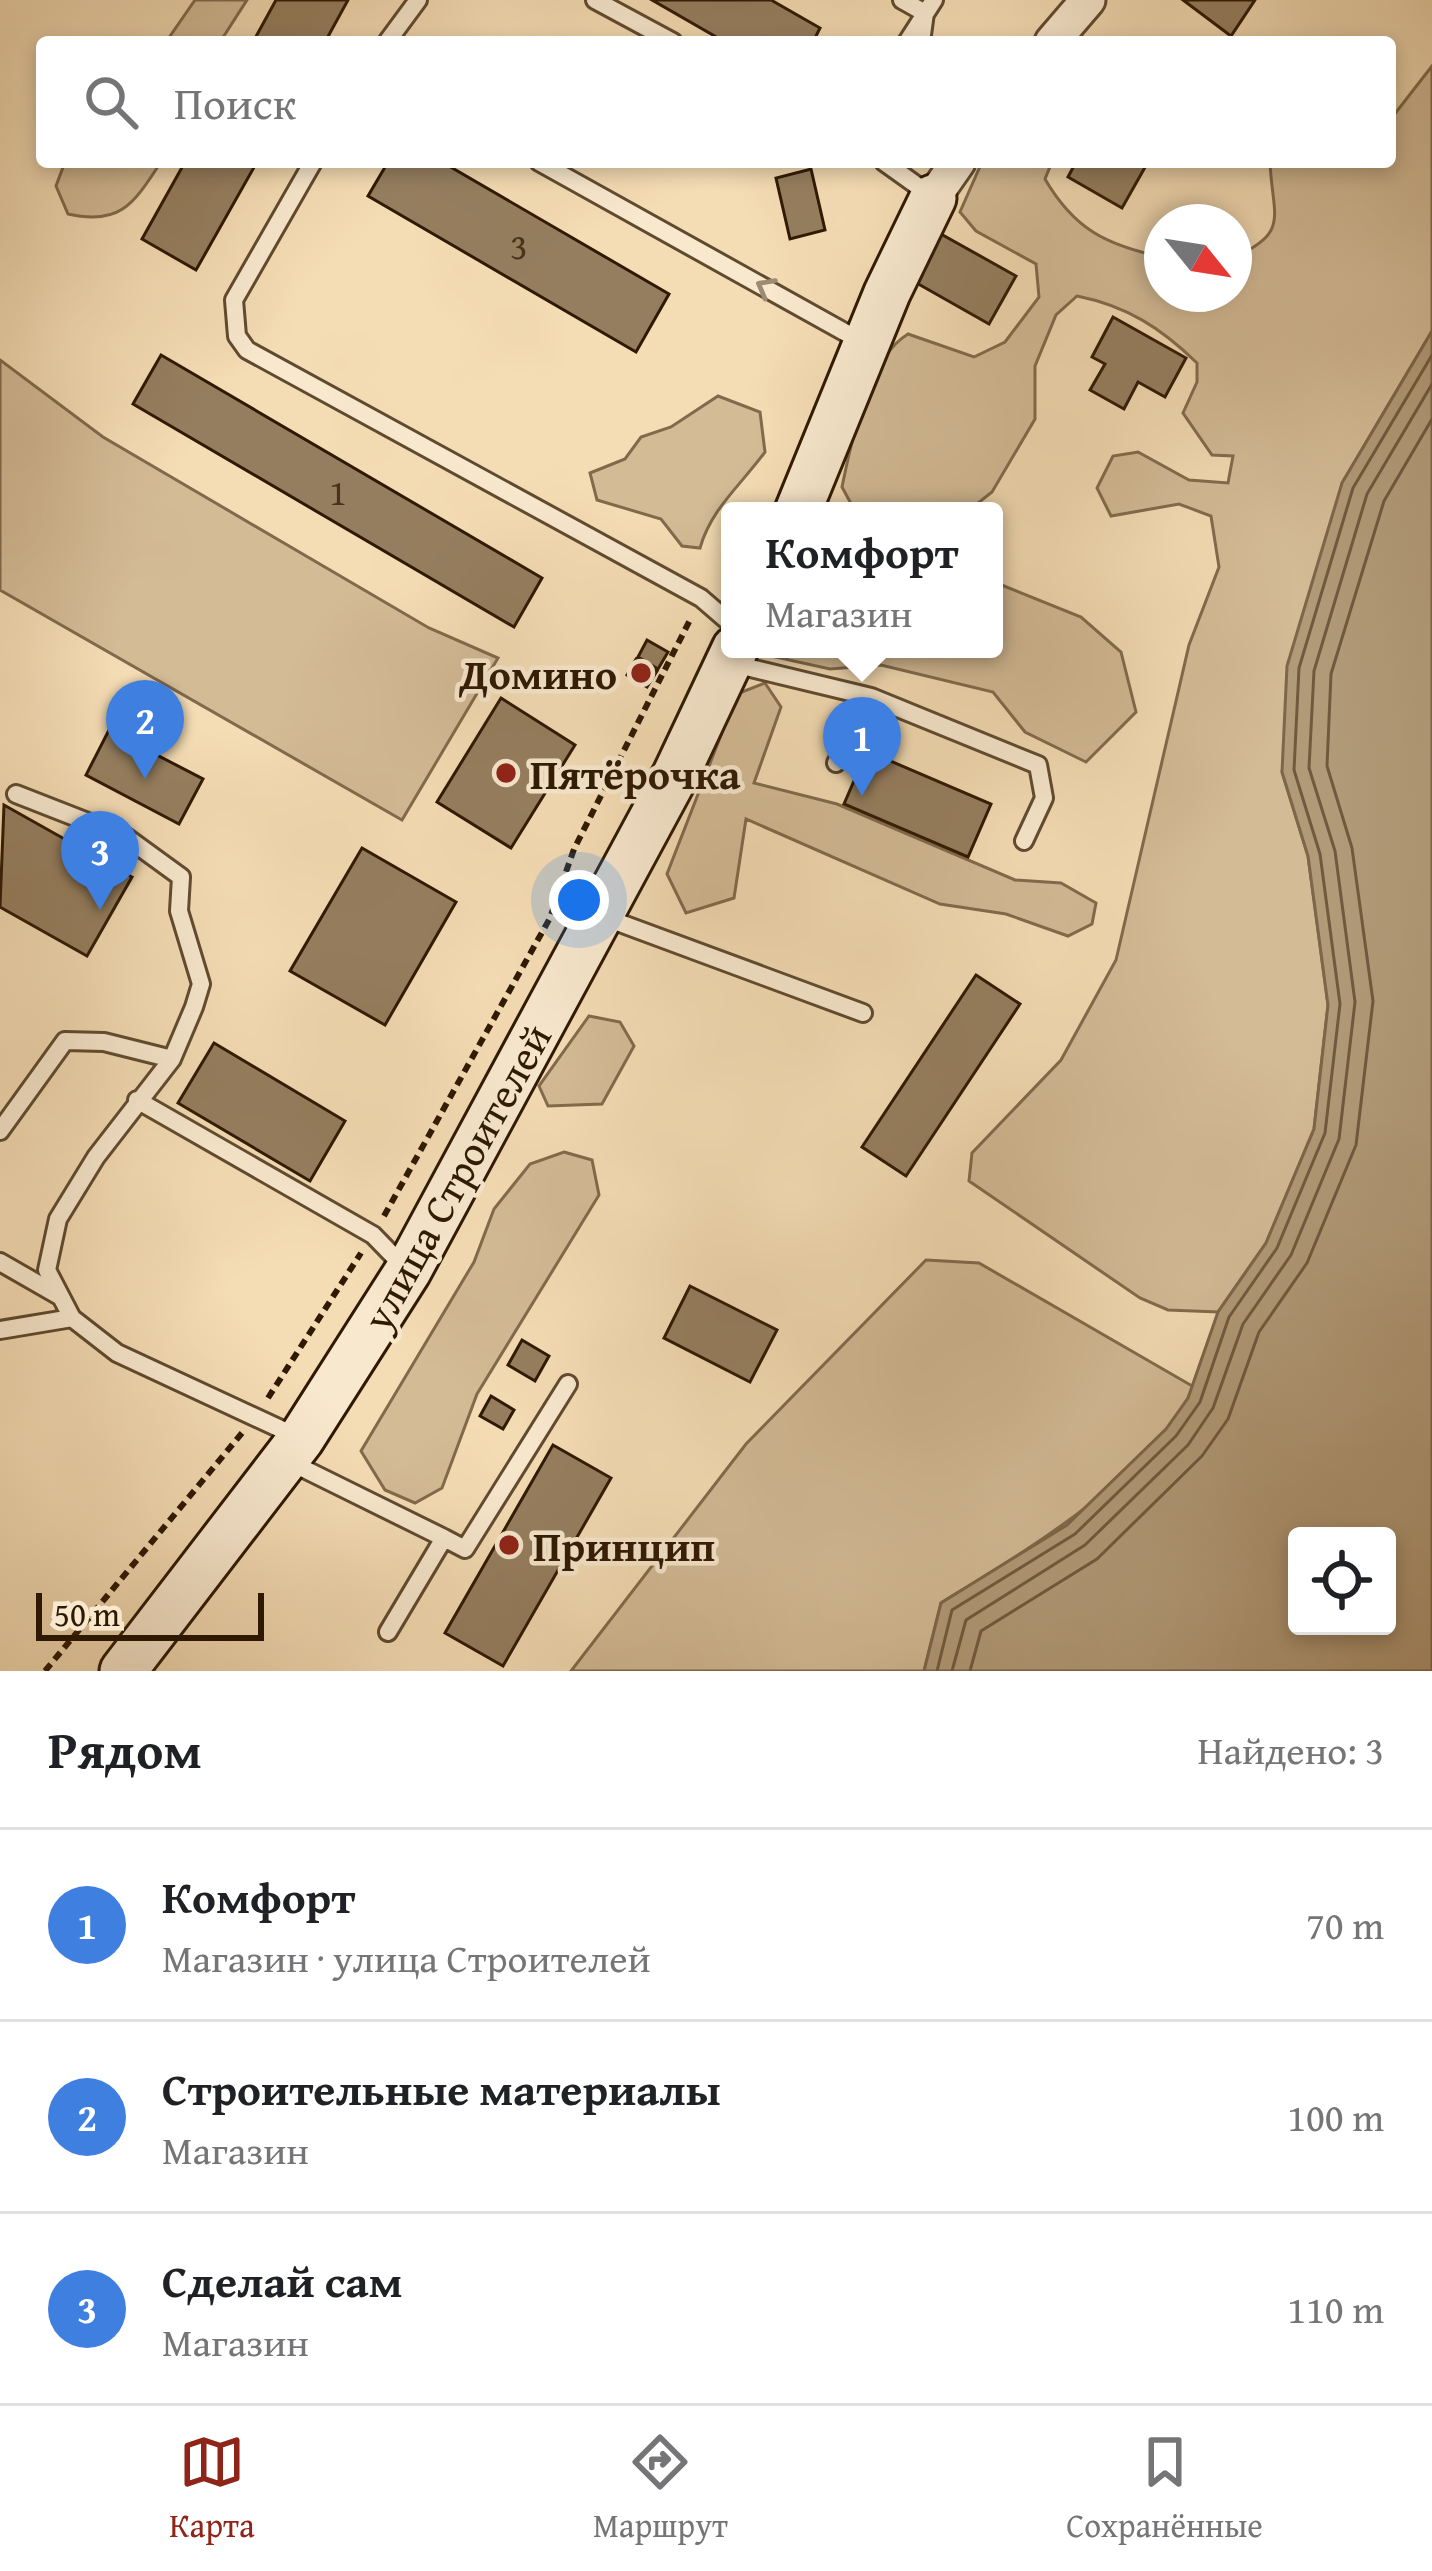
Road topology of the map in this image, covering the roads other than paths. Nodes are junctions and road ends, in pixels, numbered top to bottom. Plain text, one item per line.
1 (418, 0) edge
2 (595, 0) edge
3 (902, 0) edge
4 (1088, 0) edge
5 (930, 6) edge
6 (391, 36) edge
7 (662, 36) edge
8 (911, 36) edge
9 (922, 36) edge
10 (1057, 36) edge
11 (310, 168) edge
12 (550, 168) edge
13 (905, 168) edge
14 (946, 180) edge
15 (867, 344) junction
16 (802, 502) edge
17 (721, 629) edge
18 (725, 658) edge
19 (766, 658) edge
20 (871, 697) junction
21 (836, 763) dead end
22 (16, 794) dead end
23 (1024, 841) dead end
24 (601, 916) junction
25 (863, 1013) dead end
26 (172, 1059) junction
27 (136, 1100) junction
28 (0, 1131) edge
29 (0, 1262) edge
30 (408, 1271) junction
31 (62, 1297) junction
32 (73, 1318) junction
33 (0, 1330) edge
34 (568, 1384) dead end
35 (293, 1449) junction
36 (444, 1538) junction
37 (388, 1632) dead end
38 (123, 1671) edge

1 - 6 lane
2 - 7 lane
3 - 5 lane
4 - 10 street
5 - 8 lane
5 - 9 lane
11 - 17 lane
15 -> 12 lane
13 - 14 lane
14 - 15 street
15 - 16 street
18 - 24 street, улица Строителей
19 - 20 lane
20 - 21 lane
20 - 23 lane
22 - 26 lane
24 - 25 lane
24 - 30 street, улица Строителей
26 - 27 lane
26 - 28 lane
27 - 30 lane
27 - 31 lane
29 - 31 lane
30 - 35 street, улица Строителей
31 - 32 lane
32 - 33 lane
32 - 35 lane
34 - 36 lane
35 - 36 lane
35 - 38 street, улица Строителей
36 - 37 lane

